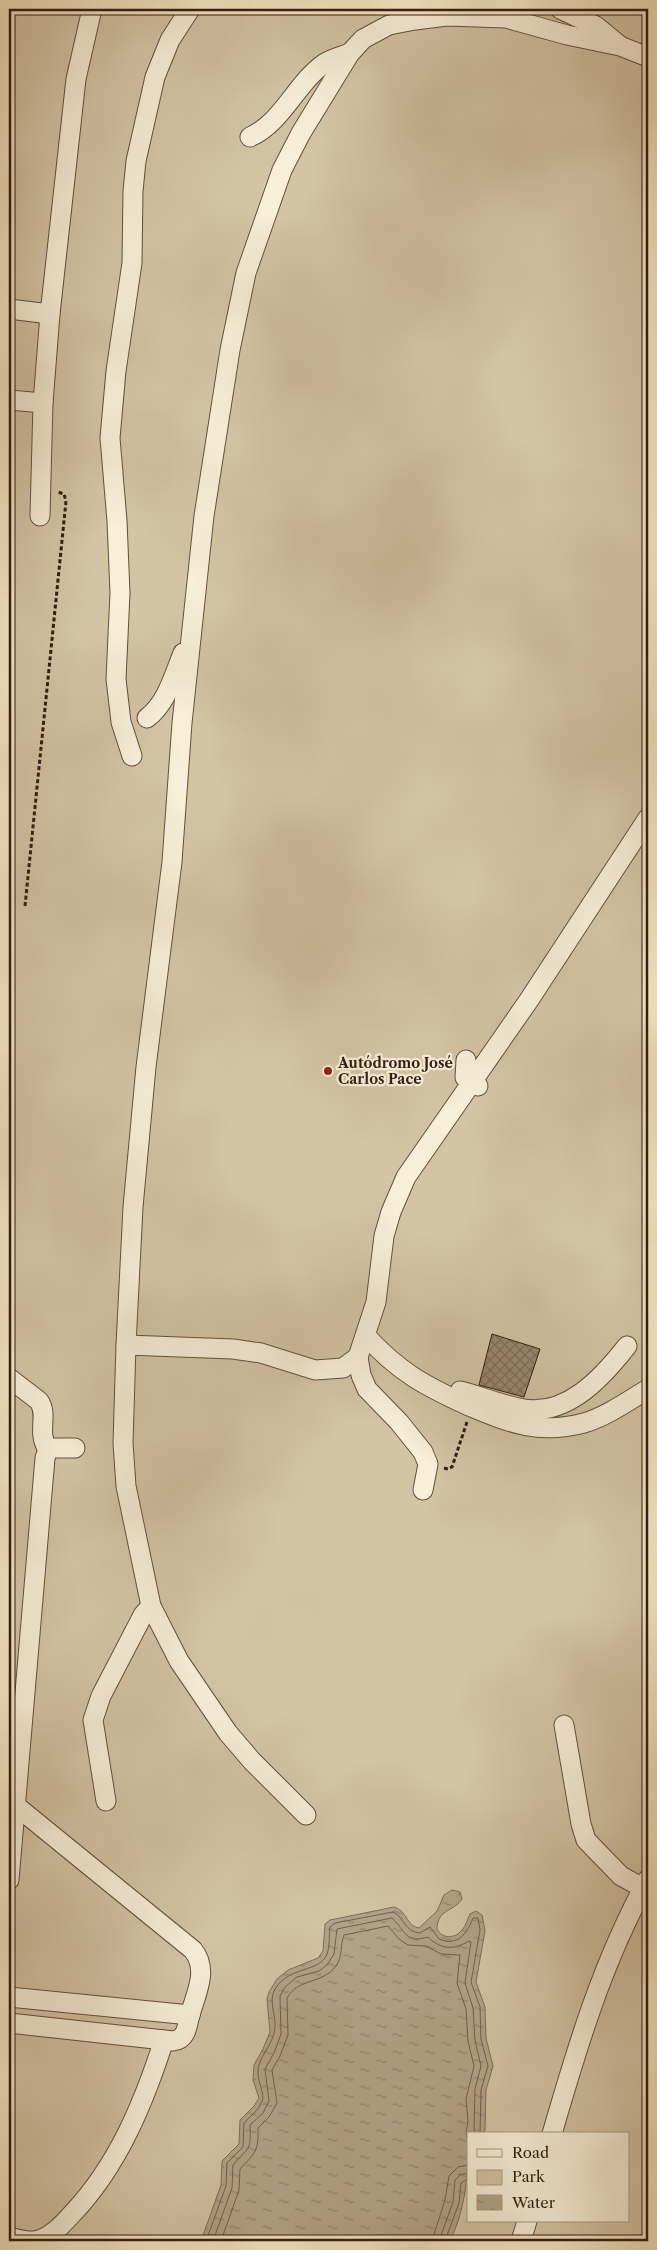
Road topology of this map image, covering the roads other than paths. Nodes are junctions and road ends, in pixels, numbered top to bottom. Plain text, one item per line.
1 (92, 9) edge
2 (190, 9) edge
3 (560, 9) edge
4 (620, 46) junction
5 (350, 53) junction
6 (648, 57) edge
7 (250, 137) dead end
8 (9, 309) edge
9 (50, 314) junction
10 (9, 400) edge
11 (43, 404) junction
12 (40, 516) dead end
13 (190, 638) junction
14 (147, 718) dead end
15 (132, 756) dead end
16 (648, 818) edge
17 (466, 1060) dead end
18 (475, 1084) junction
19 (366, 1336) junction
20 (126, 1345) junction
21 (627, 1346) dead end
22 (358, 1357) junction
23 (9, 1378) edge
24 (648, 1389) edge
25 (434, 1390) junction
26 (75, 1448) dead end
27 (48, 1450) junction
28 (423, 1490) dead end
29 (151, 1606) junction
30 (564, 1725) dead end
31 (106, 1801) dead end
32 (15, 1805) junction
33 (306, 1816) dead end
34 (9, 1880) edge
35 (646, 1884) edge
36 (9, 1997) edge
37 (190, 2015) junction
38 (9, 2023) edge
39 (164, 2040) junction
40 (553, 2132) edge
41 (527, 2222) edge
42 (9, 2237) edge
43 (521, 2241) edge

1 - 9 lane
2 - 15 lane
3 - 4 lane
4 - 5 lane
4 - 6 lane
5 - 7 lane
5 - 13 lane
8 - 9 lane
9 - 11 lane
10 - 11 lane
11 - 12 lane
13 - 14 lane
13 - 20 lane
16 - 18 lane
17 - 18 lane
18 - 19 lane
19 - 22 lane
19 - 25 lane
20 - 22 lane
20 - 29 lane
21 - 25 lane
22 - 28 lane
23 - 27 lane
24 - 25 lane
26 - 27 lane
27 - 32 lane
29 - 31 lane
29 - 33 lane
30 - 35 lane
32 - 34 lane
32 - 37 lane
35 - 40 lane
36 - 37 lane
37 - 39 lane
38 - 39 lane
39 - 42 lane
41 - 43 lane

